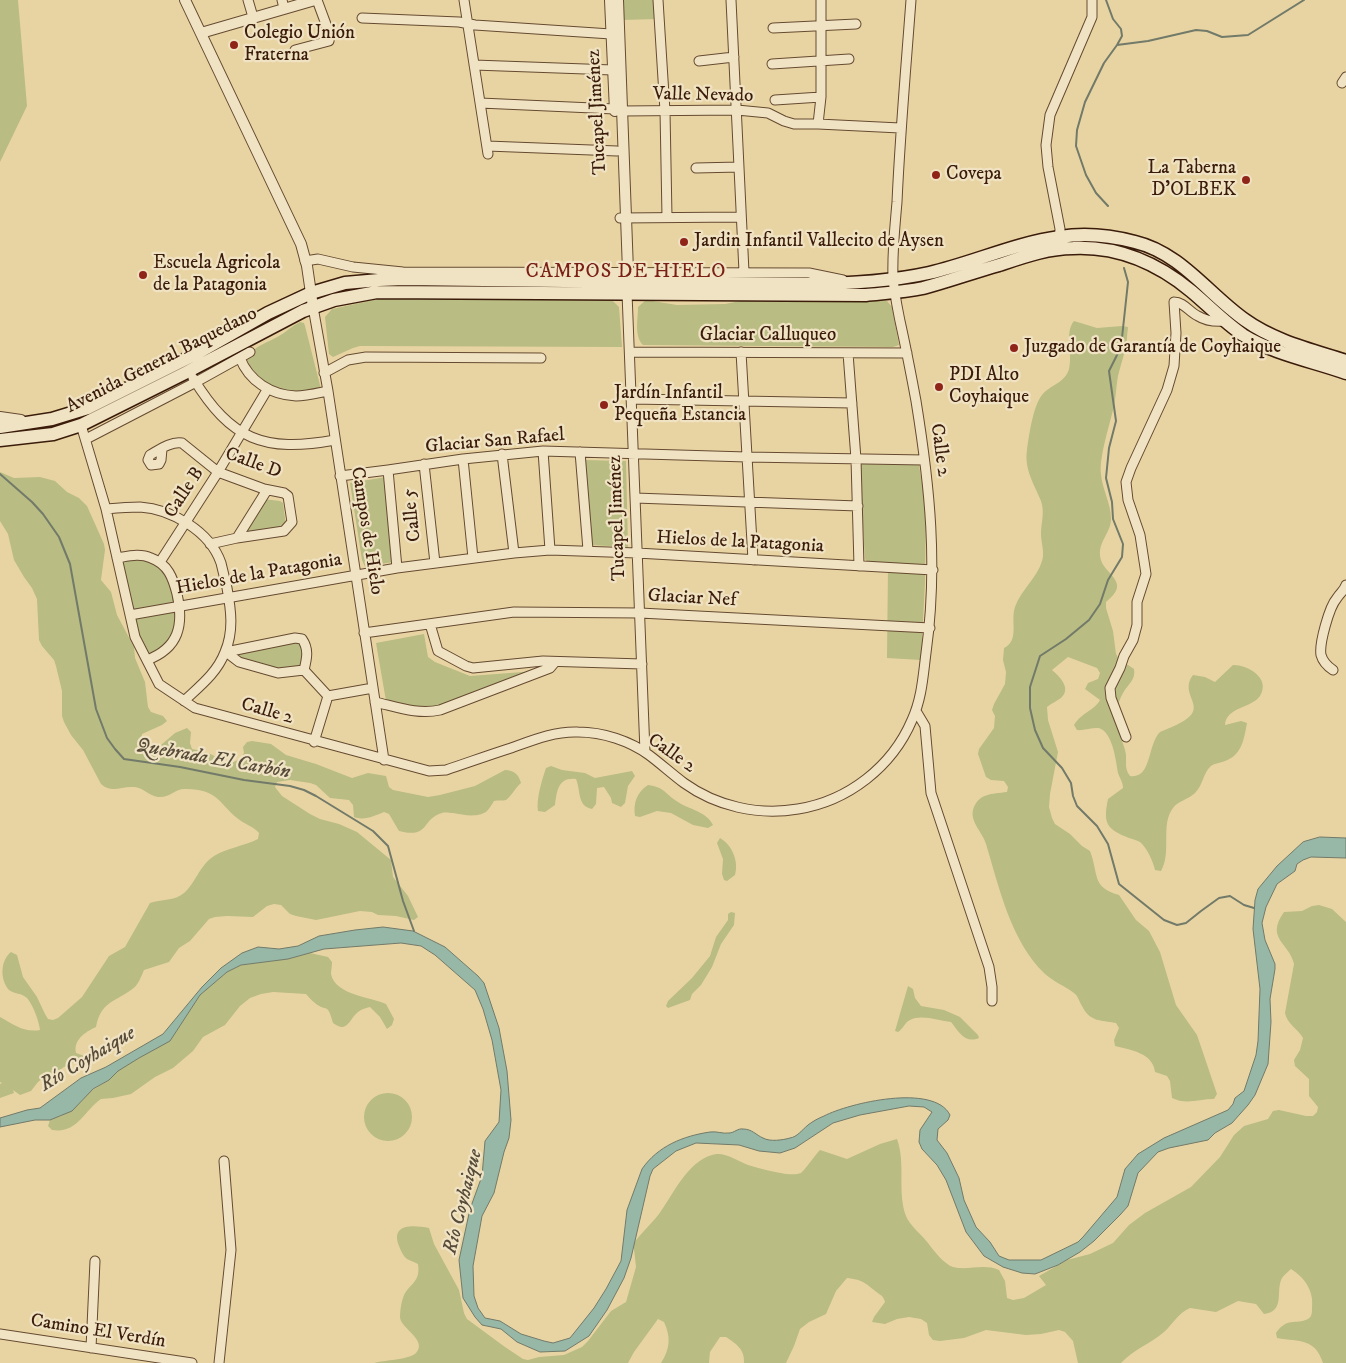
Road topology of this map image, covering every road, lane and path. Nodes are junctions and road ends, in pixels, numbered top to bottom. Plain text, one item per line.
1 (186, 0) edge
2 (248, 0) edge
3 (316, 0) edge
4 (464, 0) edge
5 (610, 0) edge
6 (618, 0) edge
7 (658, 0) edge
8 (731, 0) edge
9 (821, 0) edge
10 (911, 0) edge
11 (1092, 0) edge
12 (283, 4) edge
13 (253, 17) junction
14 (362, 18) dead end
15 (468, 23) junction
16 (856, 24) dead end
17 (822, 26) junction
18 (772, 28) dead end
19 (201, 33) junction
20 (611, 34) junction
21 (295, 50) dead end
22 (734, 57) junction
23 (849, 59) dead end
24 (699, 61) dead end
25 (820, 61) junction
26 (772, 64) dead end
27 (474, 65) junction
28 (613, 70) junction
29 (821, 97) junction
30 (775, 100) dead end
31 (480, 103) junction
32 (619, 110) junction
33 (737, 110) junction
34 (665, 111) junction
35 (818, 124) junction
36 (900, 128) junction
37 (617, 151) junction
38 (739, 167) junction
39 (696, 168) dead end
40 (667, 217) junction
41 (741, 217) junction
42 (623, 218) junction
43 (1058, 243) junction
44 (305, 261) junction
45 (744, 272) junction
46 (627, 279) junction
47 (893, 279) junction
48 (869, 282) junction
49 (311, 293) junction
50 (895, 293) junction
51 (313, 307) junction
52 (1226, 321) junction
53 (250, 352) dead end
54 (630, 352) junction
55 (741, 352) junction
56 (848, 353) junction
57 (907, 353) junction
58 (240, 358) junction
59 (541, 358) dead end
60 (1346, 361) edge
61 (189, 371) junction
62 (324, 373) junction
63 (1346, 373) edge
64 (196, 382) junction
65 (267, 390) junction
66 (328, 391) junction
67 (632, 399) junction
68 (743, 401) junction
69 (852, 404) junction
70 (0, 417) edge
71 (45, 420) junction
72 (81, 425) junction
73 (0, 427) edge
74 (241, 432) junction
75 (86, 439) junction
76 (0, 440) edge
77 (335, 440) junction
78 (162, 449) dead end
79 (543, 451) junction
80 (580, 452) junction
81 (502, 454) junction
82 (633, 454) junction
83 (747, 458) junction
84 (463, 459) junction
85 (856, 459) junction
86 (924, 460) junction
87 (424, 464) junction
88 (388, 470) junction
89 (218, 472) junction
90 (340, 476) junction
91 (266, 490) junction
92 (635, 498) junction
93 (750, 503) junction
94 (858, 506) junction
95 (106, 509) junction
96 (186, 522) junction
97 (237, 538) junction
98 (210, 544) junction
99 (550, 550) junction
100 (588, 550) junction
101 (514, 553) junction
102 (638, 553) junction
103 (117, 558) junction
104 (473, 558) junction
105 (753, 560) junction
106 (160, 562) junction
107 (435, 563) junction
108 (859, 566) junction
109 (397, 568) junction
110 (933, 570) junction
111 (355, 575) junction
112 (1346, 585) edge
113 (228, 597) junction
114 (180, 606) junction
115 (640, 613) junction
116 (130, 615) junction
117 (430, 624) junction
118 (930, 628) junction
119 (364, 633) junction
120 (226, 652) junction
121 (147, 660) junction
122 (556, 662) junction
123 (642, 664) junction
124 (304, 670) junction
125 (1333, 670) dead end
126 (373, 688) junction
127 (328, 696) junction
128 (184, 701) junction
129 (375, 702) junction
130 (916, 711) junction
131 (1126, 737) dead end
132 (314, 742) junction
133 (646, 752) junction
134 (384, 760) junction
135 (992, 1002) dead end
136 (224, 1161) dead end
137 (95, 1261) dead end
138 (0, 1334) edge
139 (91, 1348) junction
140 (192, 1363) edge
141 (219, 1363) edge

1 - 19 street
2 - 13 street
3 - 12 street
3 - 21 street
4 - 15 street
5 - 20 street, Tucapel Jiménez
6 - 32 street, Tucapel Jiménez
7 - 34 street
8 - 22 street
9 - 17 street
10 - 36 street, Calle 2
11 - 43 street
12 - 13 street
13 - 19 street
14 - 15 street
15 - 20 street
15 - 27 street
16 - 17 street
17 - 18 street
17 - 25 street
19 - 44 street
20 - 28 street, Tucapel Jiménez
22 - 24 street
22 - 33 street
23 - 25 street
25 - 26 street
25 - 29 street
27 - 28 street
27 - 31 street
28 - 32 street, Tucapel Jiménez
29 - 30 street
29 - 35 street
31 - 32 street, Valle Nevado
31 - 37 street
32 - 34 street, Valle Nevado
32 - 37 street, Tucapel Jiménez
32 - 42 street, Tucapel Jiménez
33 - 34 street, Valle Nevado
33 - 35 street, Valle Nevado
33 - 38 street
34 - 40 street
35 - 36 street, Valle Nevado
36 - 47 street, Calle 2
37 - 42 street, Tucapel Jiménez
38 - 39 street
38 - 41 street
40 - 41 street
40 - 42 street
41 - 45 street
42 - 46 street, Tucapel Jiménez
43 - 47 main road, Avenida General Baquedano
43 - 50 main road, Avenida General Baquedano
43 - 52 main road, Avenida General Baquedano
43 - 60 main road, Avenida General Baquedano
44 - 46 street, Avenida General Baquedano
44 - 49 street
45 - 46 street, Avenida General Baquedano
45 - 48 street, Avenida General Baquedano
46 - 48 main road, Avenida General Baquedano
46 - 49 main road, Avenida General Baquedano
46 - 50 main road, Avenida General Baquedano
46 - 51 main road, Avenida General Baquedano
46 - 54 street, Tucapel Jiménez
47 - 48 main road, Avenida General Baquedano
47 - 50 street, Calle 2
49 - 51 street
49 - 71 main road, Avenida General Baquedano
50 - 57 street, Calle 2
51 - 61 main road, Avenida General Baquedano
51 - 62 street, Campos de Hielo
52 - 63 main road, Avenida General Baquedano
52 - 131 street
53 - 58 street
54 - 55 street, Glaciar Calluqueo
54 - 67 street, Tucapel Jiménez
55 - 56 street, Glaciar Calluqueo
55 - 68 street
56 - 57 street, Glaciar Calluqueo
56 - 69 street
57 - 86 street, Calle 2
58 - 64 street
58 - 65 street
59 - 62 street
61 - 64 street
61 - 72 main road, Avenida General Baquedano
62 - 66 street, Campos de Hielo
64 - 74 street
64 - 75 street
65 - 66 street
65 - 74 street, Calle B
66 - 77 street, Campos de Hielo
67 - 68 street
67 - 82 street, Tucapel Jiménez
68 - 69 street
68 - 83 street
69 - 85 street
70 - 71 street
71 - 73 main road, Avenida General Baquedano
72 - 75 street, Calle 2
72 - 76 main road, Avenida General Baquedano
74 - 77 street
74 - 89 street, Calle B
75 - 95 street, Calle 2
77 - 90 street, Campos de Hielo
78 - 89 street, Calle D
79 - 80 street, Glaciar San Rafael
79 - 81 street, Glaciar San Rafael
79 - 99 street
80 - 82 street, Glaciar San Rafael
80 - 100 street
81 - 84 street, Glaciar San Rafael
81 - 101 street
82 - 83 street, Glaciar San Rafael
82 - 92 street, Tucapel Jiménez
83 - 85 street, Glaciar San Rafael
83 - 93 street
84 - 87 street, Glaciar San Rafael
84 - 104 street
85 - 86 street, Glaciar San Rafael
85 - 94 street
86 - 110 street, Calle 2
87 - 88 street, Glaciar San Rafael
87 - 107 street, Calle 5
88 - 90 street, Glaciar San Rafael
88 - 109 street
89 - 91 street, Calle D
89 - 96 street, Calle B
90 - 111 street, Campos de Hielo
91 - 97 street
91 - 97 street, Calle D
92 - 93 street
92 - 102 street, Tucapel Jiménez
93 - 94 street
93 - 105 street
94 - 108 street
95 - 96 street
95 - 103 street, Calle 2
96 - 98 street
96 - 106 street, Calle B
97 - 98 street, Calle D
98 - 113 street
99 - 100 street, Hielos de la Patagonia
99 - 101 street, Hielos de la Patagonia
100 - 102 street, Hielos de la Patagonia
101 - 104 street, Hielos de la Patagonia
102 - 105 street, Hielos de la Patagonia
102 - 115 street, Tucapel Jiménez
103 - 106 street
103 - 116 street, Calle 2
104 - 107 street, Hielos de la Patagonia
105 - 108 street, Hielos de la Patagonia
106 - 114 street
107 - 109 street, Hielos de la Patagonia
108 - 110 street, Hielos de la Patagonia
109 - 111 street, Hielos de la Patagonia
110 - 118 street, Calle 2
111 - 113 street, Hielos de la Patagonia
111 - 119 street, Campos de Hielo
112 - 125 street
113 - 114 street, Hielos de la Patagonia
113 - 120 street
114 - 116 street, Hielos de la Patagonia
114 - 121 street
115 - 117 street, Glaciar Nef
115 - 118 street, Glaciar Nef
115 - 123 street, Tucapel Jiménez
116 - 121 street, Calle 2
117 - 119 street, Glaciar Nef
117 - 122 street
118 - 130 street, Calle 2
119 - 126 street, Campos de Hielo
120 - 124 street
120 - 124 street
120 - 128 street
121 - 128 street, Calle 2
122 - 123 street
122 - 129 street
123 - 133 street, Tucapel Jiménez
124 - 127 street
126 - 127 street
126 - 129 street, Campos de Hielo
127 - 132 street
128 - 132 street, Calle 2
129 - 134 street, Campos de Hielo
130 - 133 street, Calle 2
130 - 135 street
132 - 134 street, Calle 2
133 - 134 street, Calle 2
136 - 141 street
137 - 139 street
138 - 139 street, Camino El Verdín
139 - 140 street, Camino El Verdín

